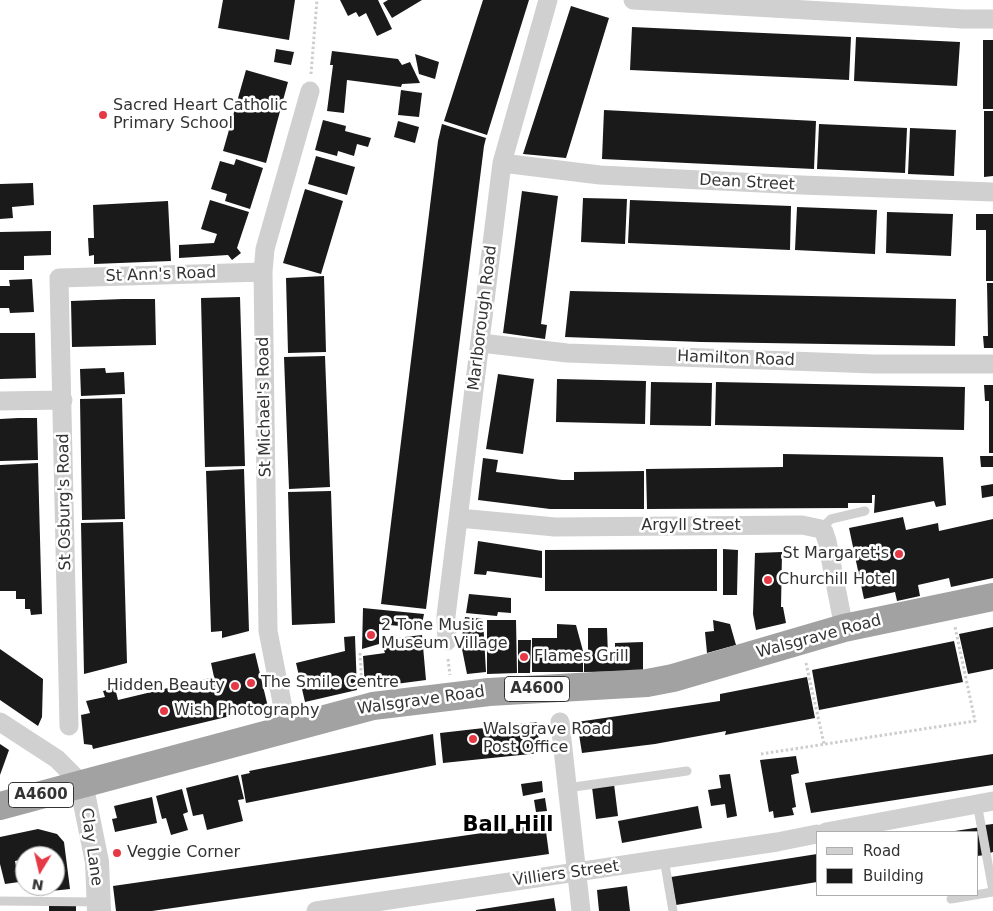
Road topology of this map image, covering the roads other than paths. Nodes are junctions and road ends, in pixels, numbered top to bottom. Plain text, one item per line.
1 (548, 0) edge
2 (633, 0) edge
3 (993, 19) edge
4 (310, 91) road end
5 (502, 163) junction
6 (993, 192) edge
7 (263, 272) junction
8 (59, 278) joint
9 (480, 342) junction
10 (993, 364) edge
11 (63, 400) junction
12 (0, 402) edge
13 (865, 511) dead end
14 (459, 518) junction
15 (821, 529) junction
16 (993, 597) edge
17 (844, 628) junction
18 (447, 641) dead end
19 (0, 722) edge
20 (560, 722) dead end
21 (69, 726) dead end
22 (287, 728) junction
23 (687, 771) dead end
24 (81, 783) junction
25 (567, 788) junction
26 (985, 802) edge
27 (0, 806) edge
28 (831, 831) edge
29 (816, 834) edge
30 (664, 859) junction
31 (576, 872) junction
32 (993, 892) edge
33 (978, 894) edge
34 (969, 896) edge
35 (951, 899) dead end
36 (0, 901) edge
37 (98, 907) edge
38 (316, 911) edge
39 (581, 911) edge
40 (673, 911) edge

1 - 5 street, Marlborough Road
2 - 3 street
4 - 7 street, St Michael's Road
5 - 6 street, Dean Street
5 - 9 street, Marlborough Road
7 - 8 street, St Ann's Road
7 - 22 street, St Michael's Road
8 - 11 street, St Osburg's Road
9 - 10 street, Hamilton Road
9 - 14 street, Marlborough Road
11 - 12 street
11 - 21 street, St Osburg's Road
13 - 15 lane
14 - 15 street, Argyll Street
14 - 18 street, Marlborough Road
15 - 17 street
16 - 17 highway, Walsgrave Road / A4600
17 - 22 highway, Walsgrave Road / A4600
19 - 24 street
20 - 25 street
22 - 24 highway, Walsgrave Road / A4600
23 - 25 lane
24 - 27 highway, Walsgrave Road / A4600
24 - 37 street, Clay Lane
25 - 31 street
26 - 28 street
26 - 32 lane
29 - 30 street, Villiers Street
30 - 31 street, Villiers Street
30 - 40 lane
31 - 38 street, Villiers Street
31 - 39 street
32 - 33 lane
34 - 35 lane
36 - 37 lane

